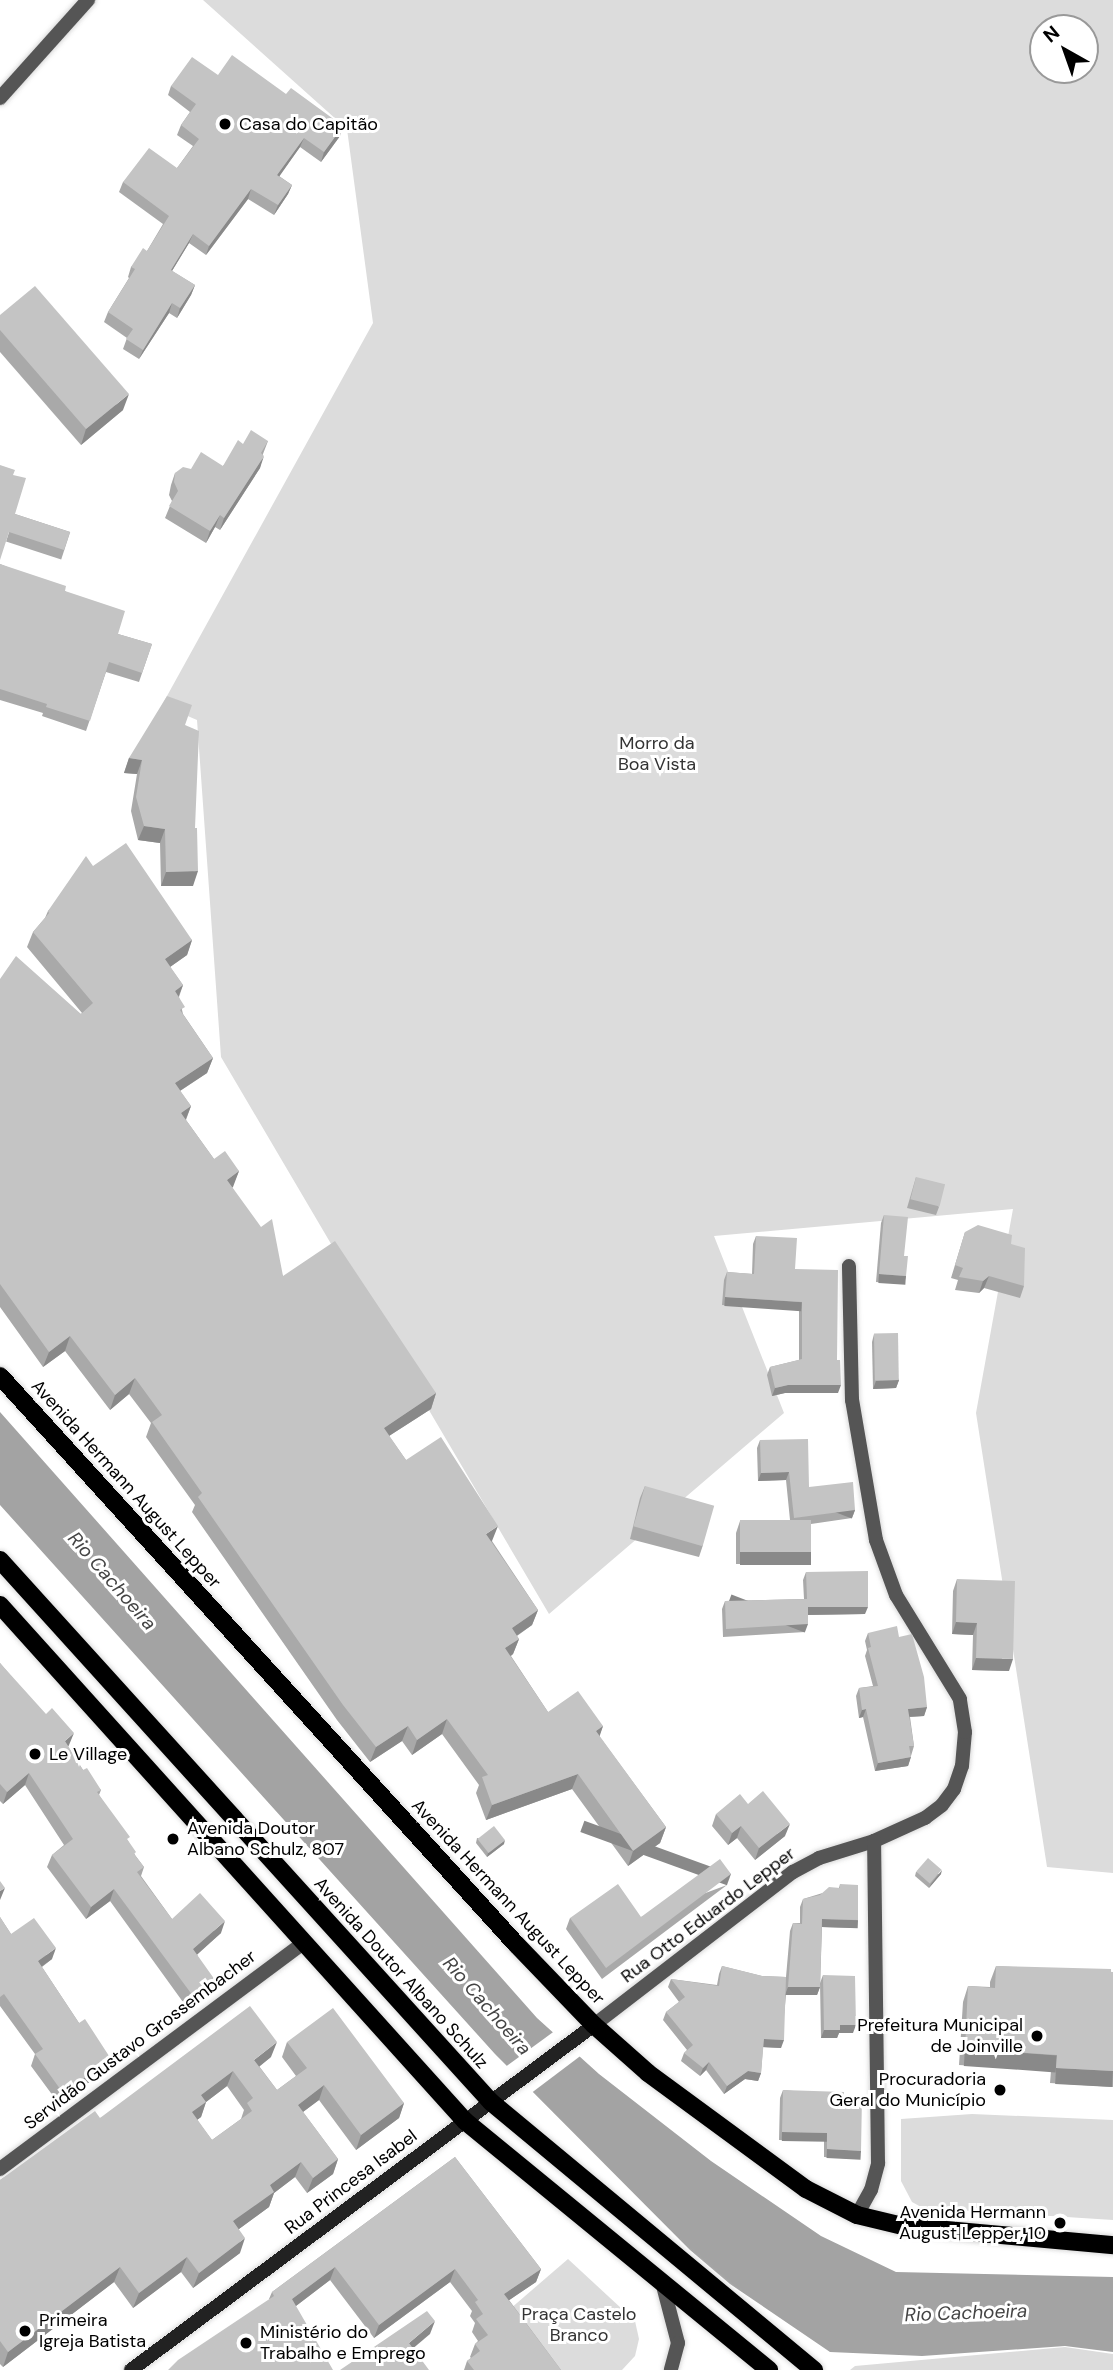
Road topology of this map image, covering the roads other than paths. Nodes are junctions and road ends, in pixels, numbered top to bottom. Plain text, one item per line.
1 (88, 0) edge
2 (0, 97) edge
3 (849, 1266) dead end
4 (0, 1376) edge
5 (0, 1560) edge
6 (0, 1605) edge
7 (874, 1842) junction
8 (304, 1942) junction
9 (594, 2025) junction
10 (498, 2097) junction
11 (465, 2121) junction
12 (0, 2169) edge
13 (857, 2215) junction
14 (1113, 2245) edge
15 (662, 2282) junction
16 (131, 2370) edge
17 (671, 2370) edge
18 (769, 2370) edge
19 (814, 2370) edge

1 - 2 street
3 - 7 street, Rua Otto Eduardo Lepper
4 - 9 main road, Avenida Hermann August Lepper
5 - 10 main road, Avenida Doutor Albano Schulz
6 - 8 main road
7 - 9 street, Rua Otto Eduardo Lepper
7 - 13 street
8 - 11 main road
8 - 12 street, Servidão Gustavo Grossembacher
9 - 10 main road, Rua Princesa Isabel
9 - 13 main road, Avenida Hermann August Lepper
10 - 11 main road, Rua Princesa Isabel
10 - 19 main road, Avenida Doutor Albano Schulz
11 - 15 main road
11 - 16 main road, Rua Princesa Isabel
13 - 14 main road, Avenida Hermann August Lepper
15 - 17 street
15 - 18 main road

